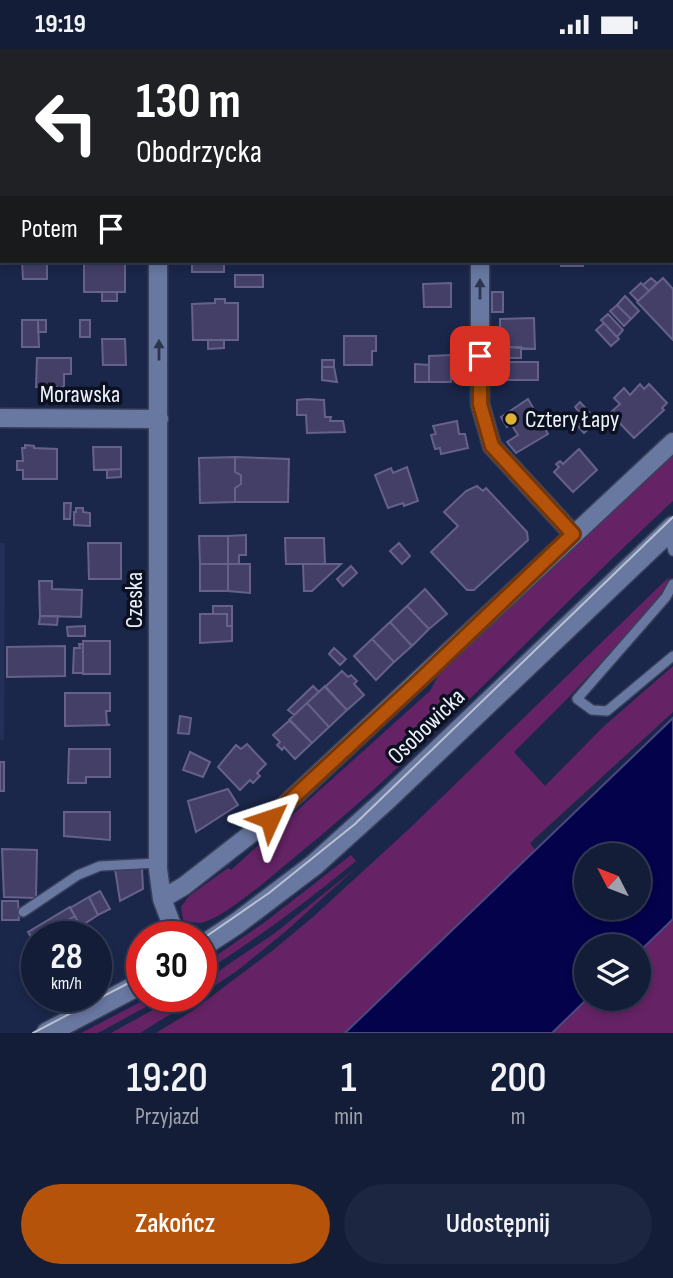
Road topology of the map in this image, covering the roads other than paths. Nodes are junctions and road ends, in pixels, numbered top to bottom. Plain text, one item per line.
1 (158, 263) edge
2 (480, 263) edge
3 (0, 418) edge
4 (159, 419) junction
5 (673, 442) edge
6 (568, 529) junction
7 (671, 537) edge
8 (673, 585) edge
9 (673, 656) edge
10 (158, 863) junction
11 (162, 899) junction
12 (23, 912) dead end
13 (170, 921) edge
14 (217, 936) edge
15 (126, 991) edge
16 (47, 1033) edge

4 -> 1 street, Czeska
6 -> 2 street
3 - 4 street, Morawska
4 - 10 street, Czeska
5 - 6 street
6 - 11 street
7 - 14 street, Osobowicka
8 - 9 lane
10 - 11 street, Czeska
10 - 12 lane
11 - 13 street, Czeska
15 - 16 street

